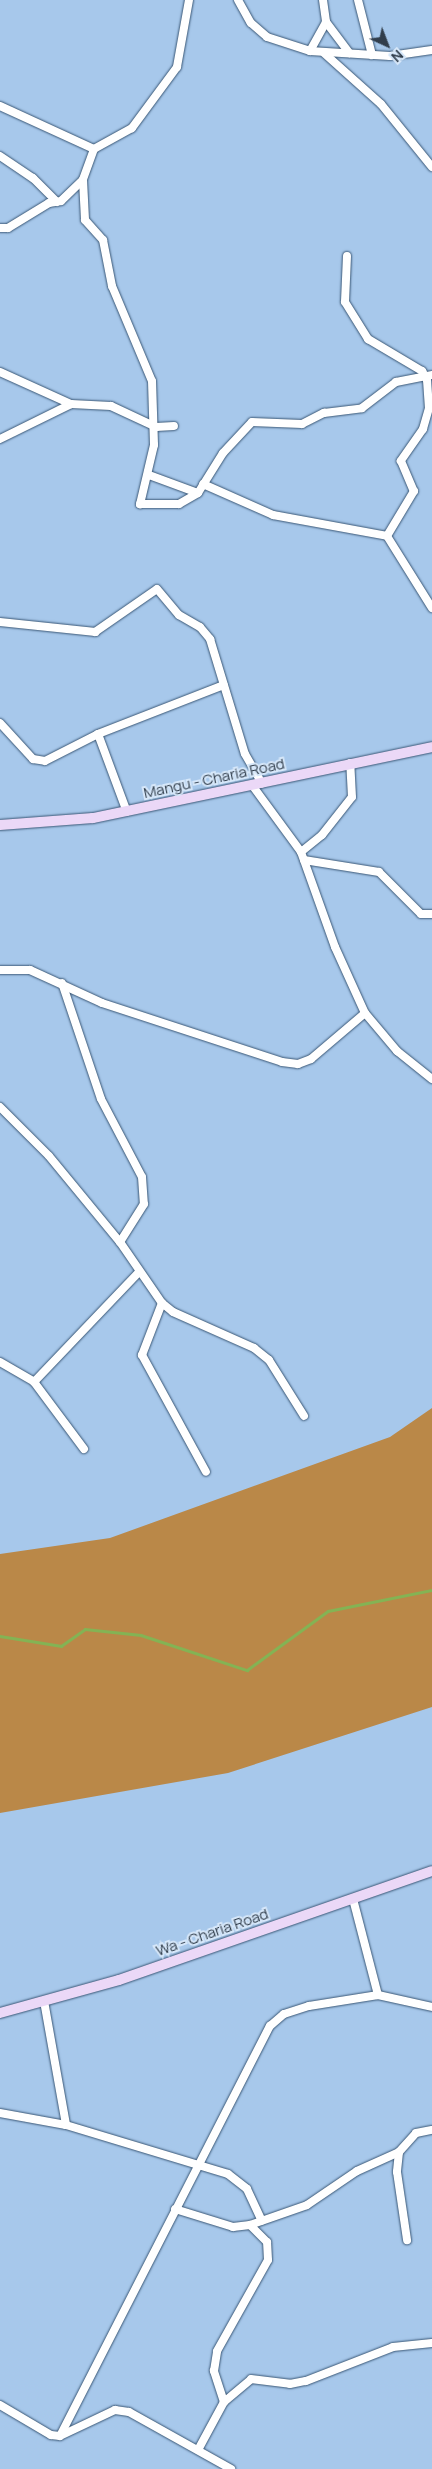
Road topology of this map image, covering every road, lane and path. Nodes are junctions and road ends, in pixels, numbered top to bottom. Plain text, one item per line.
1 (188, 0) edge
2 (238, 0) edge
3 (323, 0) edge
4 (358, 0) edge
5 (326, 22) junction
6 (432, 50) edge
7 (310, 51) junction
8 (324, 53) junction
9 (349, 53) junction
10 (372, 55) junction
11 (0, 106) edge
12 (94, 149) junction
13 (0, 156) edge
14 (432, 167) edge
15 (83, 180) junction
16 (57, 202) junction
17 (0, 228) edge
18 (347, 256) dead end
19 (0, 372) edge
20 (429, 375) edge
21 (71, 404) junction
22 (430, 407) edge
23 (174, 426) dead end
24 (156, 427) junction
25 (0, 439) edge
26 (149, 475) junction
27 (204, 484) junction
28 (198, 493) junction
29 (387, 536) junction
30 (432, 608) edge
31 (0, 622) edge
32 (224, 685) junction
33 (0, 723) edge
34 (98, 734) junction
35 (432, 747) edge
36 (350, 763) junction
37 (257, 784) junction
38 (126, 812) junction
39 (0, 825) edge
40 (301, 852) junction
41 (304, 860) junction
42 (432, 914) edge
43 (0, 970) edge
44 (62, 984) junction
45 (365, 1013) junction
46 (432, 1079) edge
47 (0, 1107) edge
48 (120, 1242) junction
49 (139, 1272) junction
50 (162, 1303) junction
51 (0, 1362) edge
52 (34, 1382) junction
53 (304, 1416) dead end
54 (84, 1449) dead end
55 (206, 1472) dead end
56 (432, 1871) edge
57 (353, 1899) junction
58 (378, 1995) junction
59 (44, 2001) junction
60 (432, 2007) edge
61 (0, 2014) edge
62 (0, 2113) edge
63 (66, 2125) junction
64 (432, 2130) edge
65 (399, 2152) junction
66 (199, 2162) junction
67 (175, 2209) junction
68 (262, 2221) junction
69 (250, 2225) junction
70 (407, 2240) dead end
71 (432, 2343) edge
72 (224, 2402) junction
73 (0, 2405) edge
74 (60, 2436) junction
75 (198, 2450) junction
76 (231, 2469) edge

1 - 12 street
2 - 7 street
3 - 5 street
4 - 10 street
5 - 7 street
5 - 9 street
6 - 10 street
7 - 8 street
8 - 9 street
8 - 14 street
9 - 10 street
11 - 12 street
12 - 15 street
13 - 16 street
15 - 16 street
15 - 24 street
16 - 17 street
18 - 20 street
19 - 21 street
20 - 22 street
20 - 27 street
21 - 24 street
21 - 25 street
22 - 29 street
23 - 24 street
24 - 26 street
26 - 28 street
26 - 28 street
27 - 28 street
27 - 29 street
29 - 30 street
31 - 32 street
32 - 34 street
32 - 37 street
33 - 34 street
34 - 38 street
35 - 36 street, Mangu - Charia Road
36 - 37 street, Mangu - Charia Road
36 - 40 street
37 - 38 street, Mangu - Charia Road
37 - 40 street
38 - 39 street, Mangu - Charia Road
40 - 41 street
41 - 42 street
41 - 45 street
43 - 44 street
44 - 45 street
44 - 48 street
45 - 46 street
47 - 48 street
48 - 49 street
49 - 50 street
49 - 52 street
50 - 53 street
50 - 55 street
51 - 52 street
52 - 54 street
56 - 57 street, Wa - Charia Road
57 - 58 street
57 - 59 street, Wa - Charia Road
58 - 60 street
58 - 66 street
59 - 61 street, Wa - Charia Road
59 - 63 street
62 - 63 street
63 - 66 street
64 - 65 street
65 - 68 street
65 - 70 street
66 - 67 street
66 - 68 street
67 - 69 street
67 - 74 street
68 - 69 street
69 - 72 street
71 - 72 street
72 - 75 street
73 - 74 street
74 - 75 street
75 - 76 street

